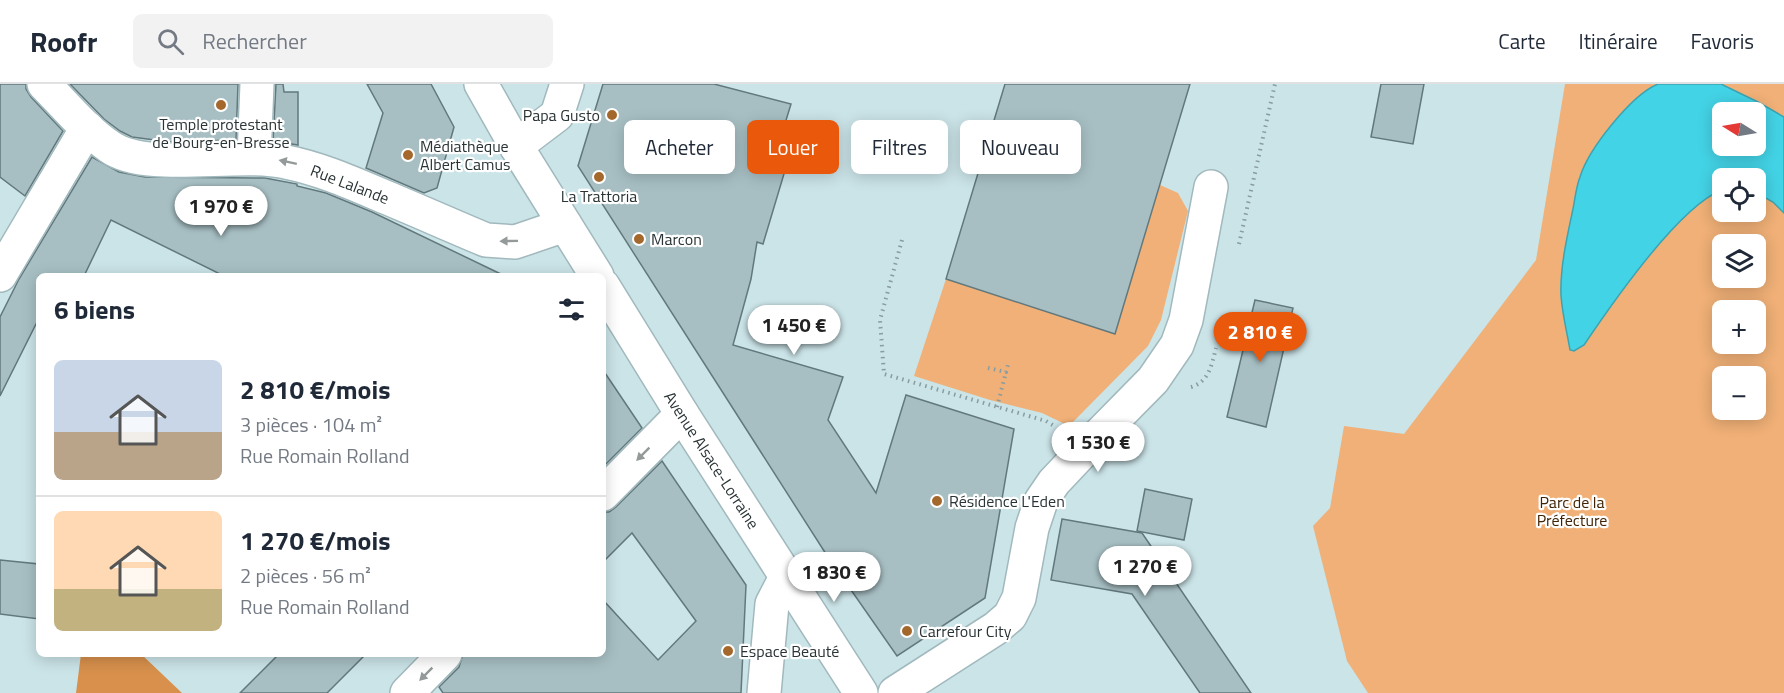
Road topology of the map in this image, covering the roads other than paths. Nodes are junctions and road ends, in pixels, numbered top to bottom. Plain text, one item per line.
1 (44, 84) edge
2 (257, 84) edge
3 (481, 84) edge
4 (567, 84) edge
5 (87, 128) junction
6 (516, 146) junction
7 (254, 157) junction
8 (1211, 187) dead end
9 (565, 225) junction
10 (595, 273) edge
11 (0, 275) edge
12 (606, 291) edge
13 (682, 414) junction
14 (606, 491) edge
15 (787, 575) junction
16 (442, 657) edge
17 (406, 693) edge
18 (764, 693) edge
19 (861, 693) edge
20 (895, 693) edge

1 - 5 street, Rue Lalande
2 - 7 street
3 - 6 street
4 - 6 street
5 - 7 street, Rue Lalande
5 - 11 street
6 - 9 street
9 -> 7 street, Rue Lalande
8 - 20 street
9 - 10 street
12 - 13 street, Avenue Alsace-Lorraine
13 -> 14 street
13 - 15 street, Avenue Alsace-Lorraine
15 - 18 street
15 - 19 street, Avenue Alsace-Lorraine
16 -> 17 street

